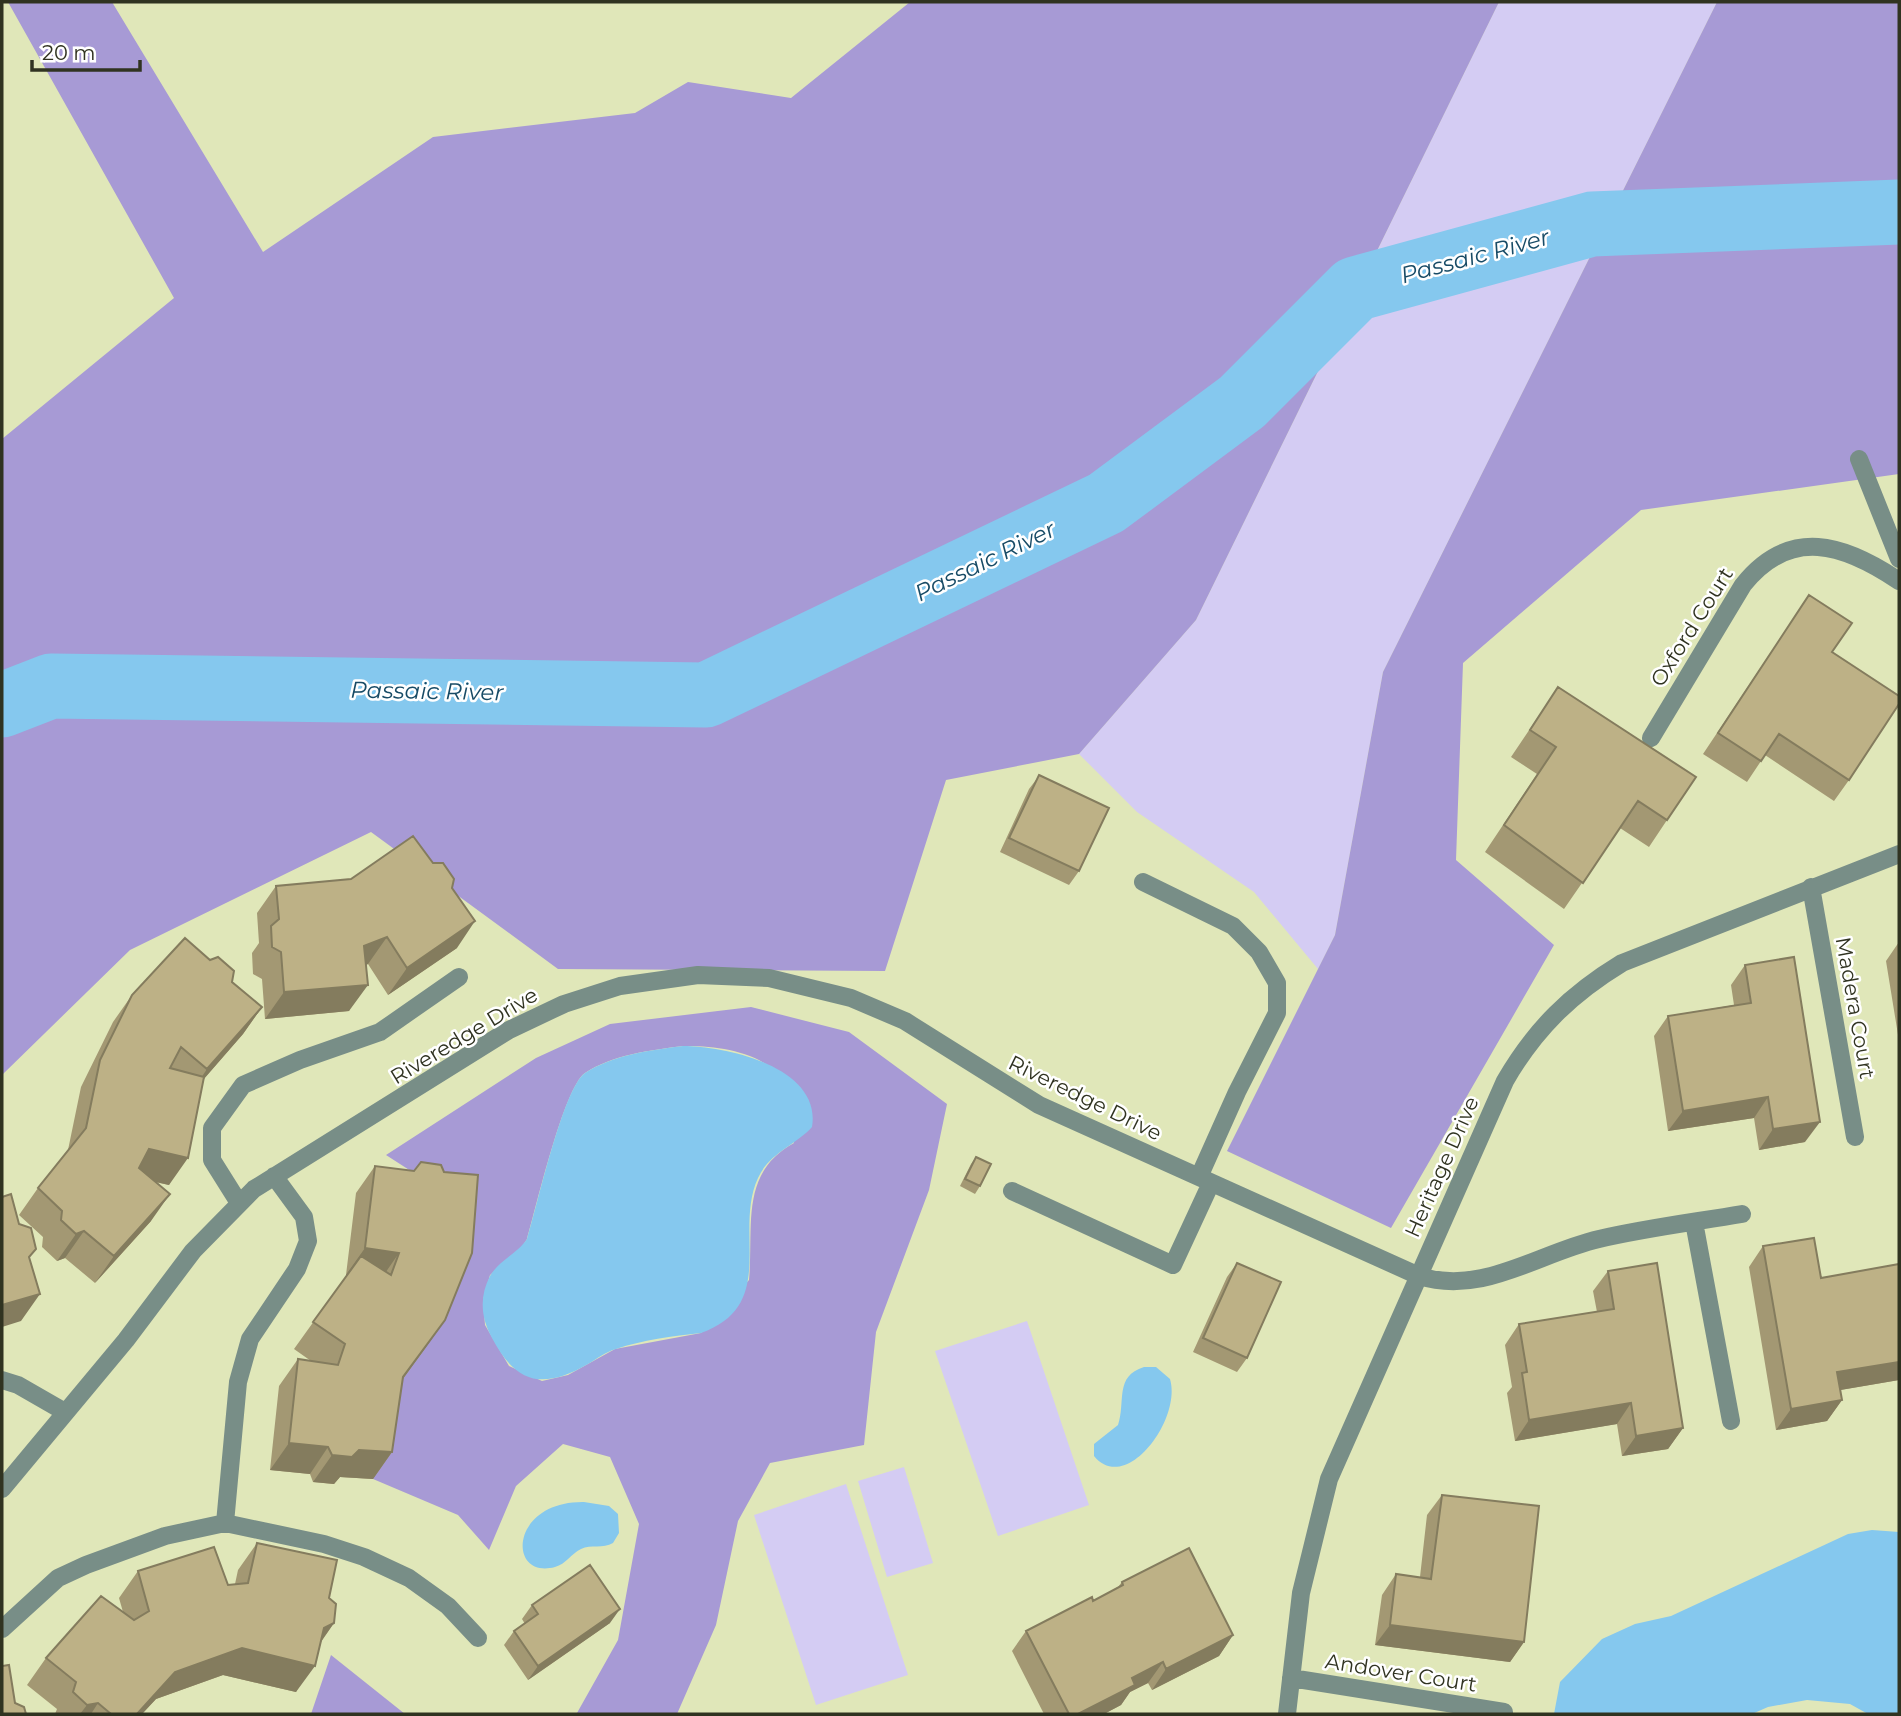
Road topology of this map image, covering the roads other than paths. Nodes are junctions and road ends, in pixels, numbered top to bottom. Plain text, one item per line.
1 (1859, 458) dead end
2 (1899, 559) edge
3 (1899, 580) edge
4 (1651, 737) dead end
5 (1899, 854) edge
6 (1143, 882) dead end
7 (1811, 887) junction
8 (458, 977) dead end
9 (1855, 1137) dead end
10 (274, 1176) junction
11 (1205, 1180) junction
12 (1012, 1191) dead end
13 (239, 1203) junction
14 (1742, 1214) dead end
15 (1694, 1222) junction
16 (1419, 1276) junction
17 (2, 1380) edge
18 (65, 1412) junction
19 (1731, 1420) dead end
20 (2, 1489) edge
21 (225, 1523) junction
22 (2, 1629) edge
23 (478, 1638) dead end
24 (1292, 1678) junction
25 (1504, 1713) edge
26 (1287, 1714) edge

1 - 2 street
3 - 4 street, Oxford Court
5 - 7 street, Heritage Drive
6 - 11 street
7 - 9 street, Madera Court
7 - 16 street, Heritage Drive
8 - 13 street
10 - 11 street, Riveredge Drive
10 - 13 street, Riveredge Drive
10 - 21 street
11 - 12 street
11 - 16 street, Riveredge Drive
13 - 18 street, Riveredge Drive
14 - 15 street
15 - 16 street
15 - 19 street
16 - 24 street, Heritage Drive
17 - 18 street
18 - 20 street, Riveredge Drive
21 - 22 street
21 - 23 street
24 - 25 street, Andover Court
24 - 26 street, Heritage Drive

